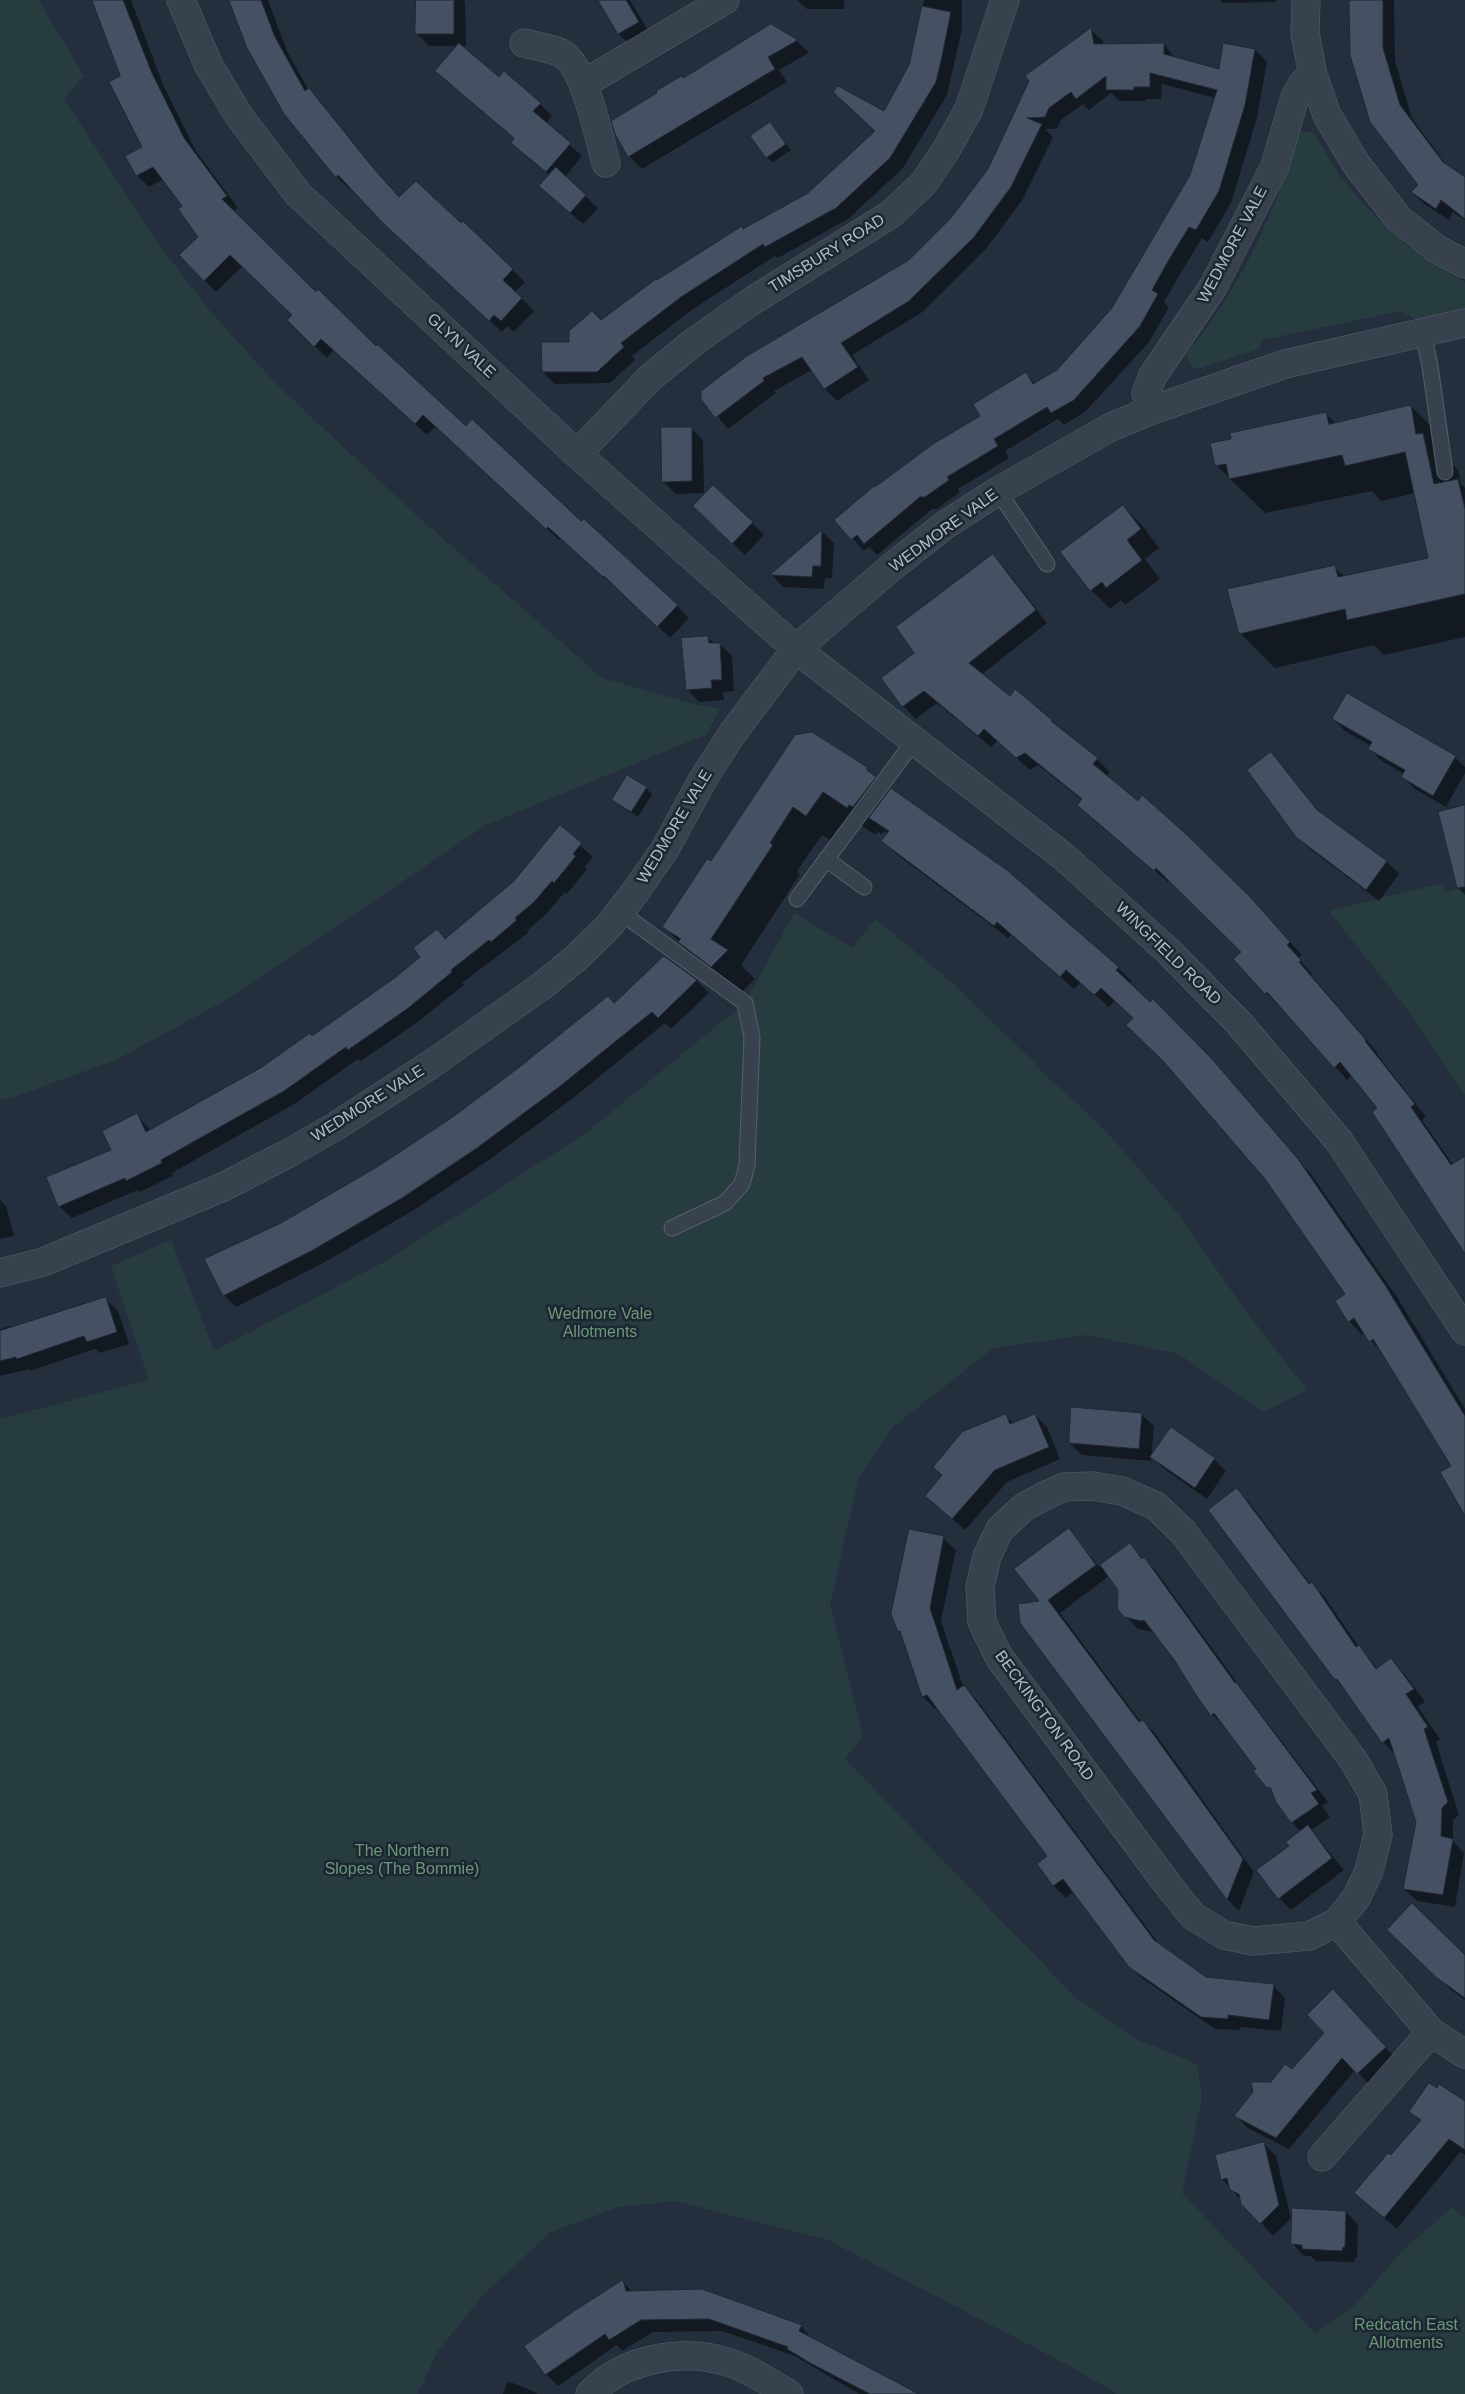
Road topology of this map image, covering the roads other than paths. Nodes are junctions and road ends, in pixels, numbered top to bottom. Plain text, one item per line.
1 (181, 0) edge
2 (726, 0) edge
3 (1005, 0) edge
4 (1306, 0) edge
5 (524, 43) dead end
6 (1313, 76) junction
7 (583, 84) junction
8 (606, 163) dead end
9 (1465, 264) edge
10 (1465, 323) edge
11 (1423, 332) junction
12 (1152, 410) junction
13 (577, 454) junction
14 (1445, 472) dead end
15 (998, 491) junction
16 (1047, 564) dead end
17 (796, 649) junction
18 (914, 741) junction
19 (826, 858) junction
20 (864, 887) dead end
21 (797, 899) dead end
22 (620, 912) junction
23 (672, 1228) dead end
24 (0, 1273) edge
25 (1465, 1331) edge
26 (1337, 1922) junction
27 (1430, 2032) junction
28 (1465, 2054) edge
29 (1322, 2157) dead end
30 (590, 2394) edge
31 (789, 2394) edge

1 - 13 street, GLYN VALE
2 - 7 street
3 - 13 street, TIMSBURY ROAD
4 - 6 street
5 - 7 street
6 - 9 street
6 - 12 street, WEDMORE VALE
7 - 8 street
10 - 11 street, WEDMORE VALE
11 - 12 street, WEDMORE VALE
11 - 14 lane
12 - 15 street, WEDMORE VALE
13 - 17 street, GLYN VALE
15 - 16 lane
15 - 17 street, WEDMORE VALE
17 - 18 street, WINGFIELD ROAD
17 - 22 street, WEDMORE VALE
18 - 19 lane
18 - 25 street, WINGFIELD ROAD
19 - 20 lane
19 - 21 lane
22 - 23 lane
22 - 24 street, WEDMORE VALE
26 - 26 street, BECKINGTON ROAD
26 - 27 street
27 - 28 street
27 - 29 street
30 - 31 street

